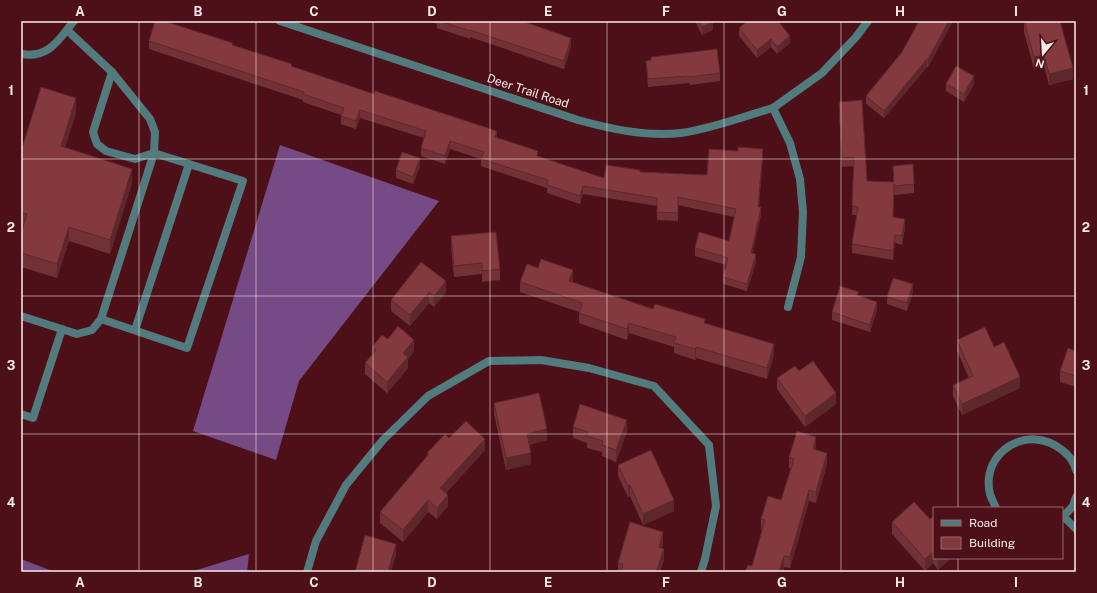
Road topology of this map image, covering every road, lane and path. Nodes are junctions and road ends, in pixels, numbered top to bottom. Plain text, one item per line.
1 (74, 21) edge
2 (280, 21) edge
3 (868, 21) edge
4 (67, 30) junction
5 (21, 54) edge
6 (112, 72) junction
7 (773, 108) junction
8 (154, 153) junction
9 (189, 164) junction
10 (788, 307) dead end
11 (21, 316) edge
12 (101, 319) junction
13 (62, 329) junction
14 (135, 330) junction
15 (21, 414) edge
16 (1076, 470) edge
17 (1076, 497) edge
18 (996, 507) edge
19 (1063, 518) edge
20 (1076, 529) edge
21 (307, 572) edge
22 (701, 572) edge

1 - 4 street
2 - 7 street, Deer Trail Road
3 - 7 street, Deer Trail Road
4 - 5 street
4 - 6 street
6 - 8 street
6 - 8 street
7 - 10 street
8 - 9 street
8 - 12 street
9 - 14 street
9 - 14 street
11 - 13 street
12 - 13 street
12 - 14 street
13 - 15 street
16 - 18 street
17 - 19 street
19 - 20 street
21 - 22 street

